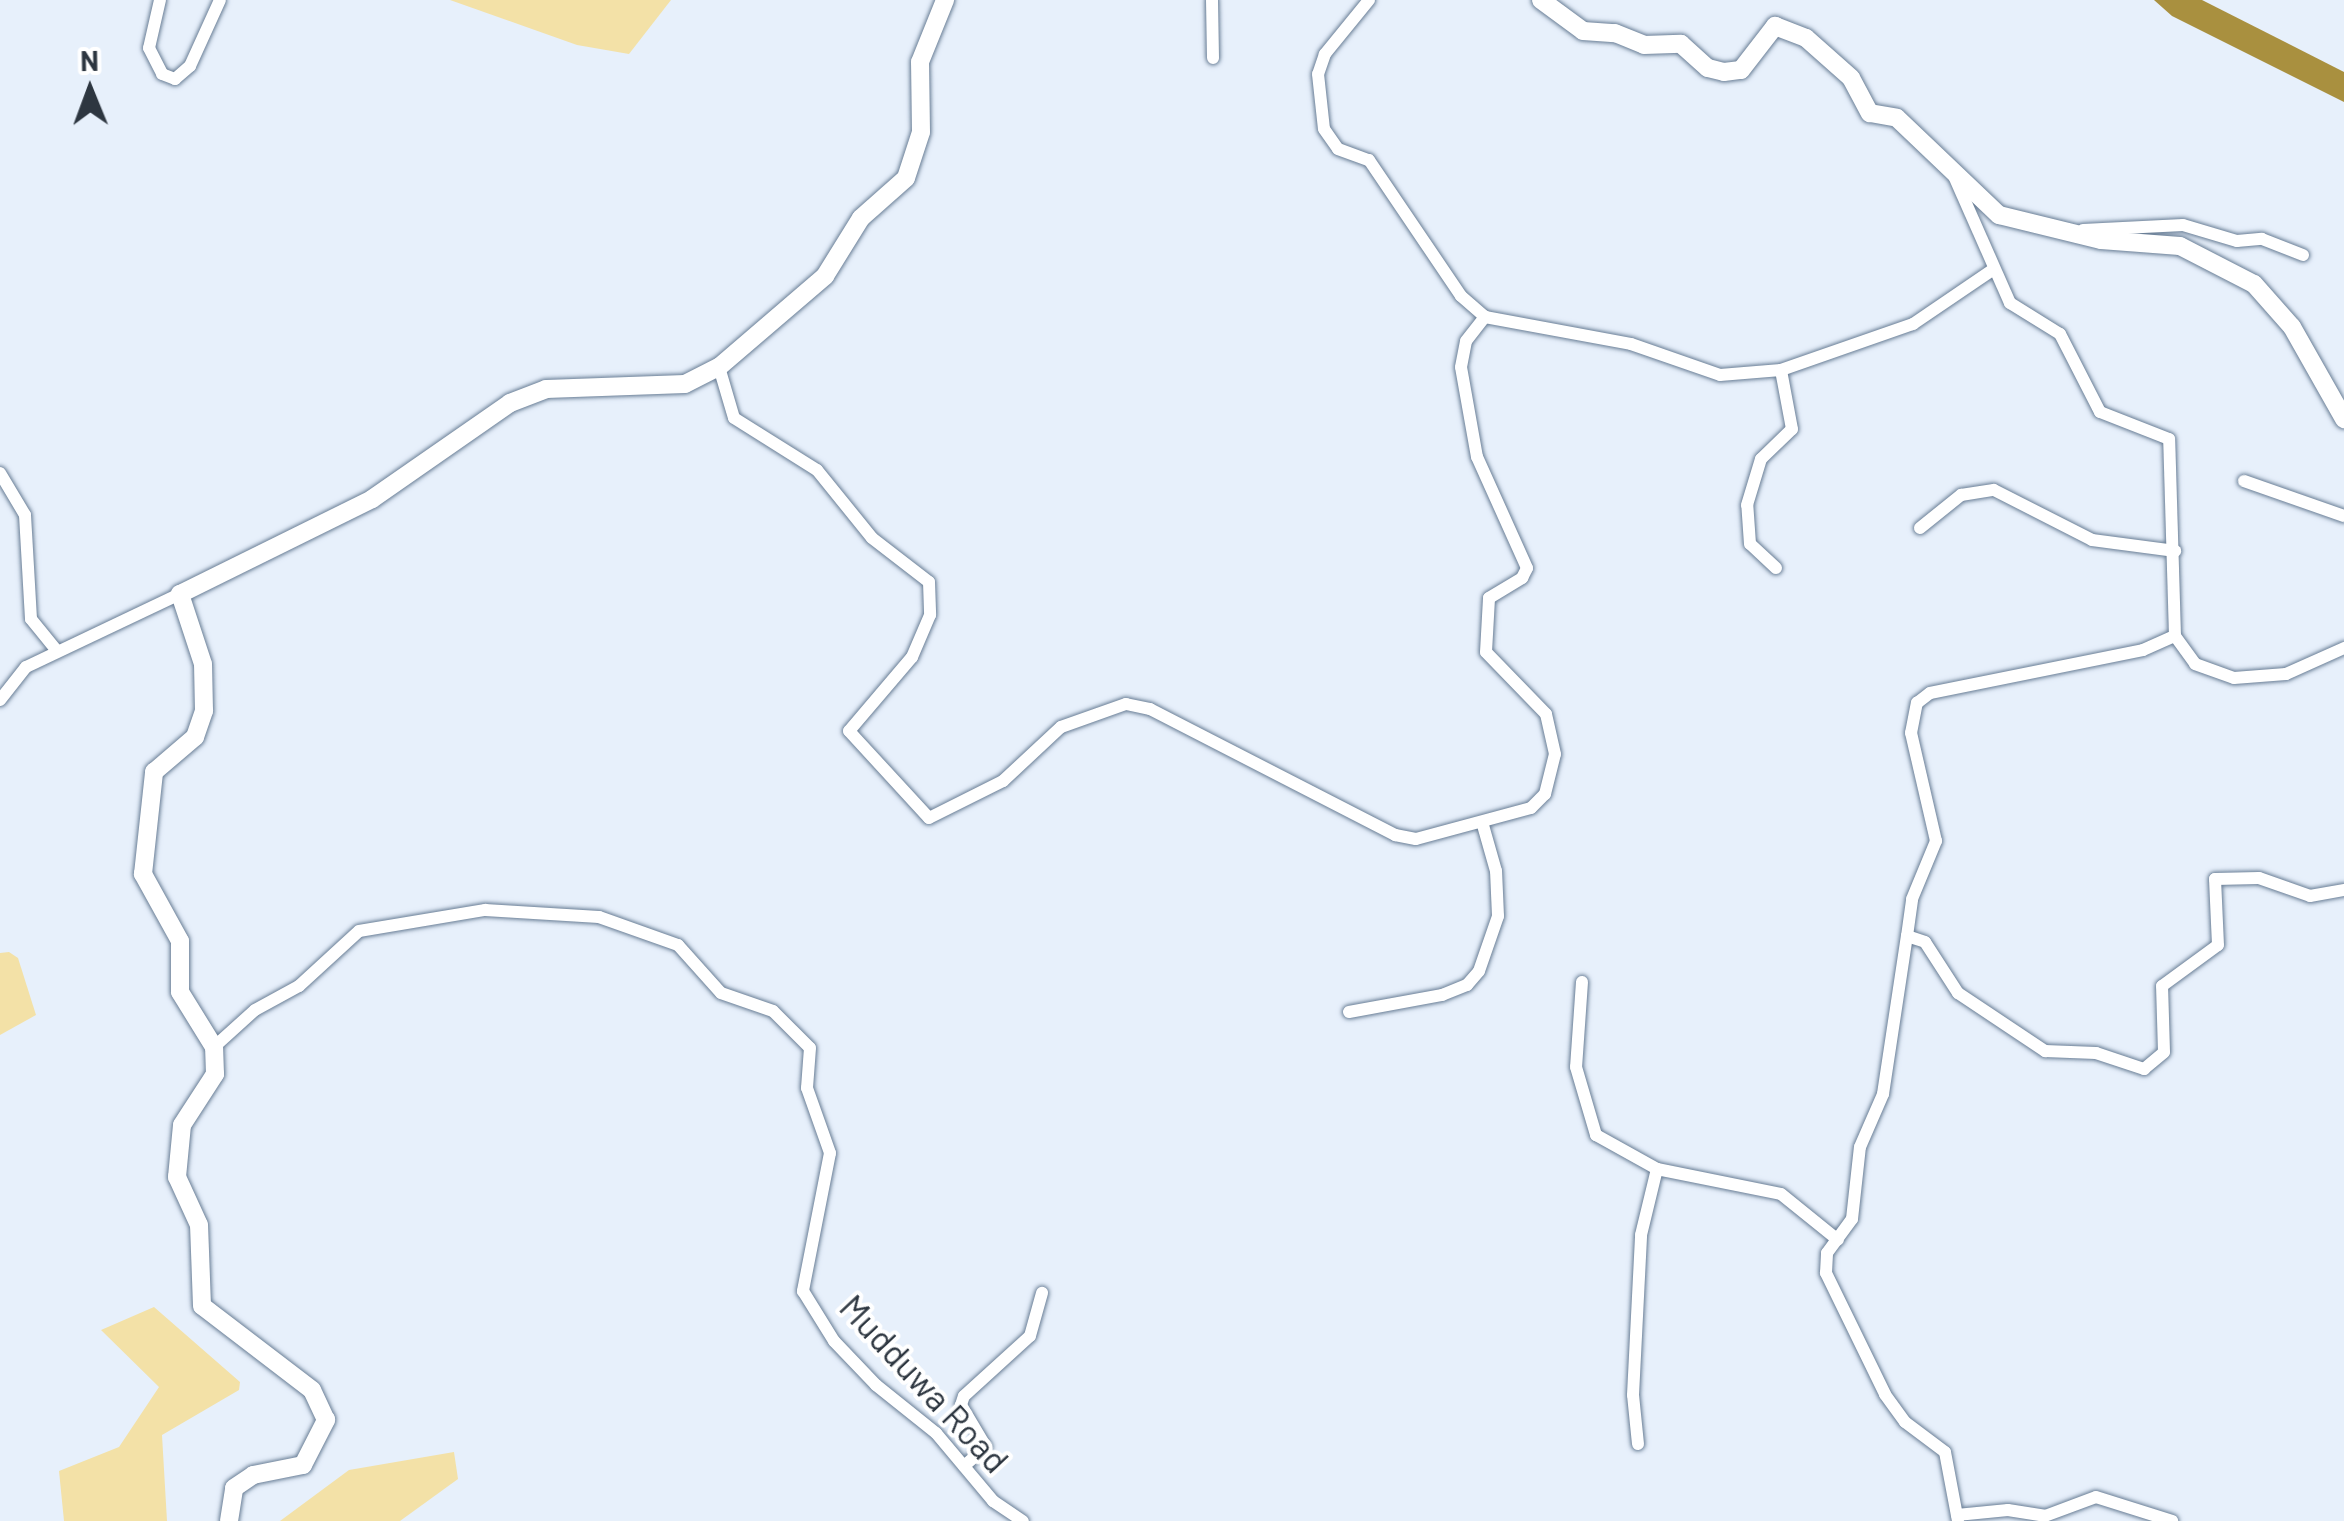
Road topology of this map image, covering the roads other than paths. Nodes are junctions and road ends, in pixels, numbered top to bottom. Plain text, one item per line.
1 (160, 0) edge
2 (220, 0) edge
3 (945, 0) edge
4 (1212, 0) edge
5 (1369, 0) edge
6 (1542, 0) edge
7 (1213, 58) dead end
8 (1952, 172) junction
9 (2083, 230) junction
10 (2302, 255) dead end
11 (1991, 271) junction
12 (1485, 318) junction
13 (719, 367) junction
14 (1781, 370) junction
15 (2344, 419) edge
16 (0, 473) edge
17 (2244, 481) dead end
18 (2344, 516) edge
19 (1920, 528) dead end
20 (2175, 551) junction
21 (1776, 568) dead end
22 (180, 594) junction
23 (2175, 636) junction
24 (2344, 648) edge
25 (57, 650) junction
26 (0, 700) edge
27 (1482, 822) junction
28 (2344, 890) edge
29 (1907, 936) junction
30 (1582, 982) dead end
31 (1349, 1012) dead end
32 (214, 1047) junction
33 (1657, 1169) junction
34 (1838, 1240) junction
35 (1042, 1293) dead end
36 (1638, 1444) dead end
37 (964, 1466) junction
38 (1958, 1518) edge
39 (229, 1521) edge
40 (1022, 1521) edge
41 (2172, 1521) edge

1 - 2 street
3 - 13 street
4 - 7 street
5 - 12 street
6 - 8 street
8 - 9 street
8 - 11 street
9 - 10 street
9 - 15 street
11 - 14 street
11 - 20 street
12 - 14 street
12 - 27 street
13 - 22 street
13 - 27 street
14 - 21 street
16 - 25 street
17 - 18 street
19 - 20 street
20 - 23 street
22 - 25 street
22 - 32 street
23 - 24 street
23 - 29 street
25 - 26 street
27 - 31 street
28 - 29 street
29 - 34 street
30 - 33 street
32 - 37 street, Mudduwa Road
32 - 39 street
33 - 34 street
33 - 36 street
34 - 38 street
35 - 37 street
37 - 40 street, Mudduwa Road
38 - 41 street

